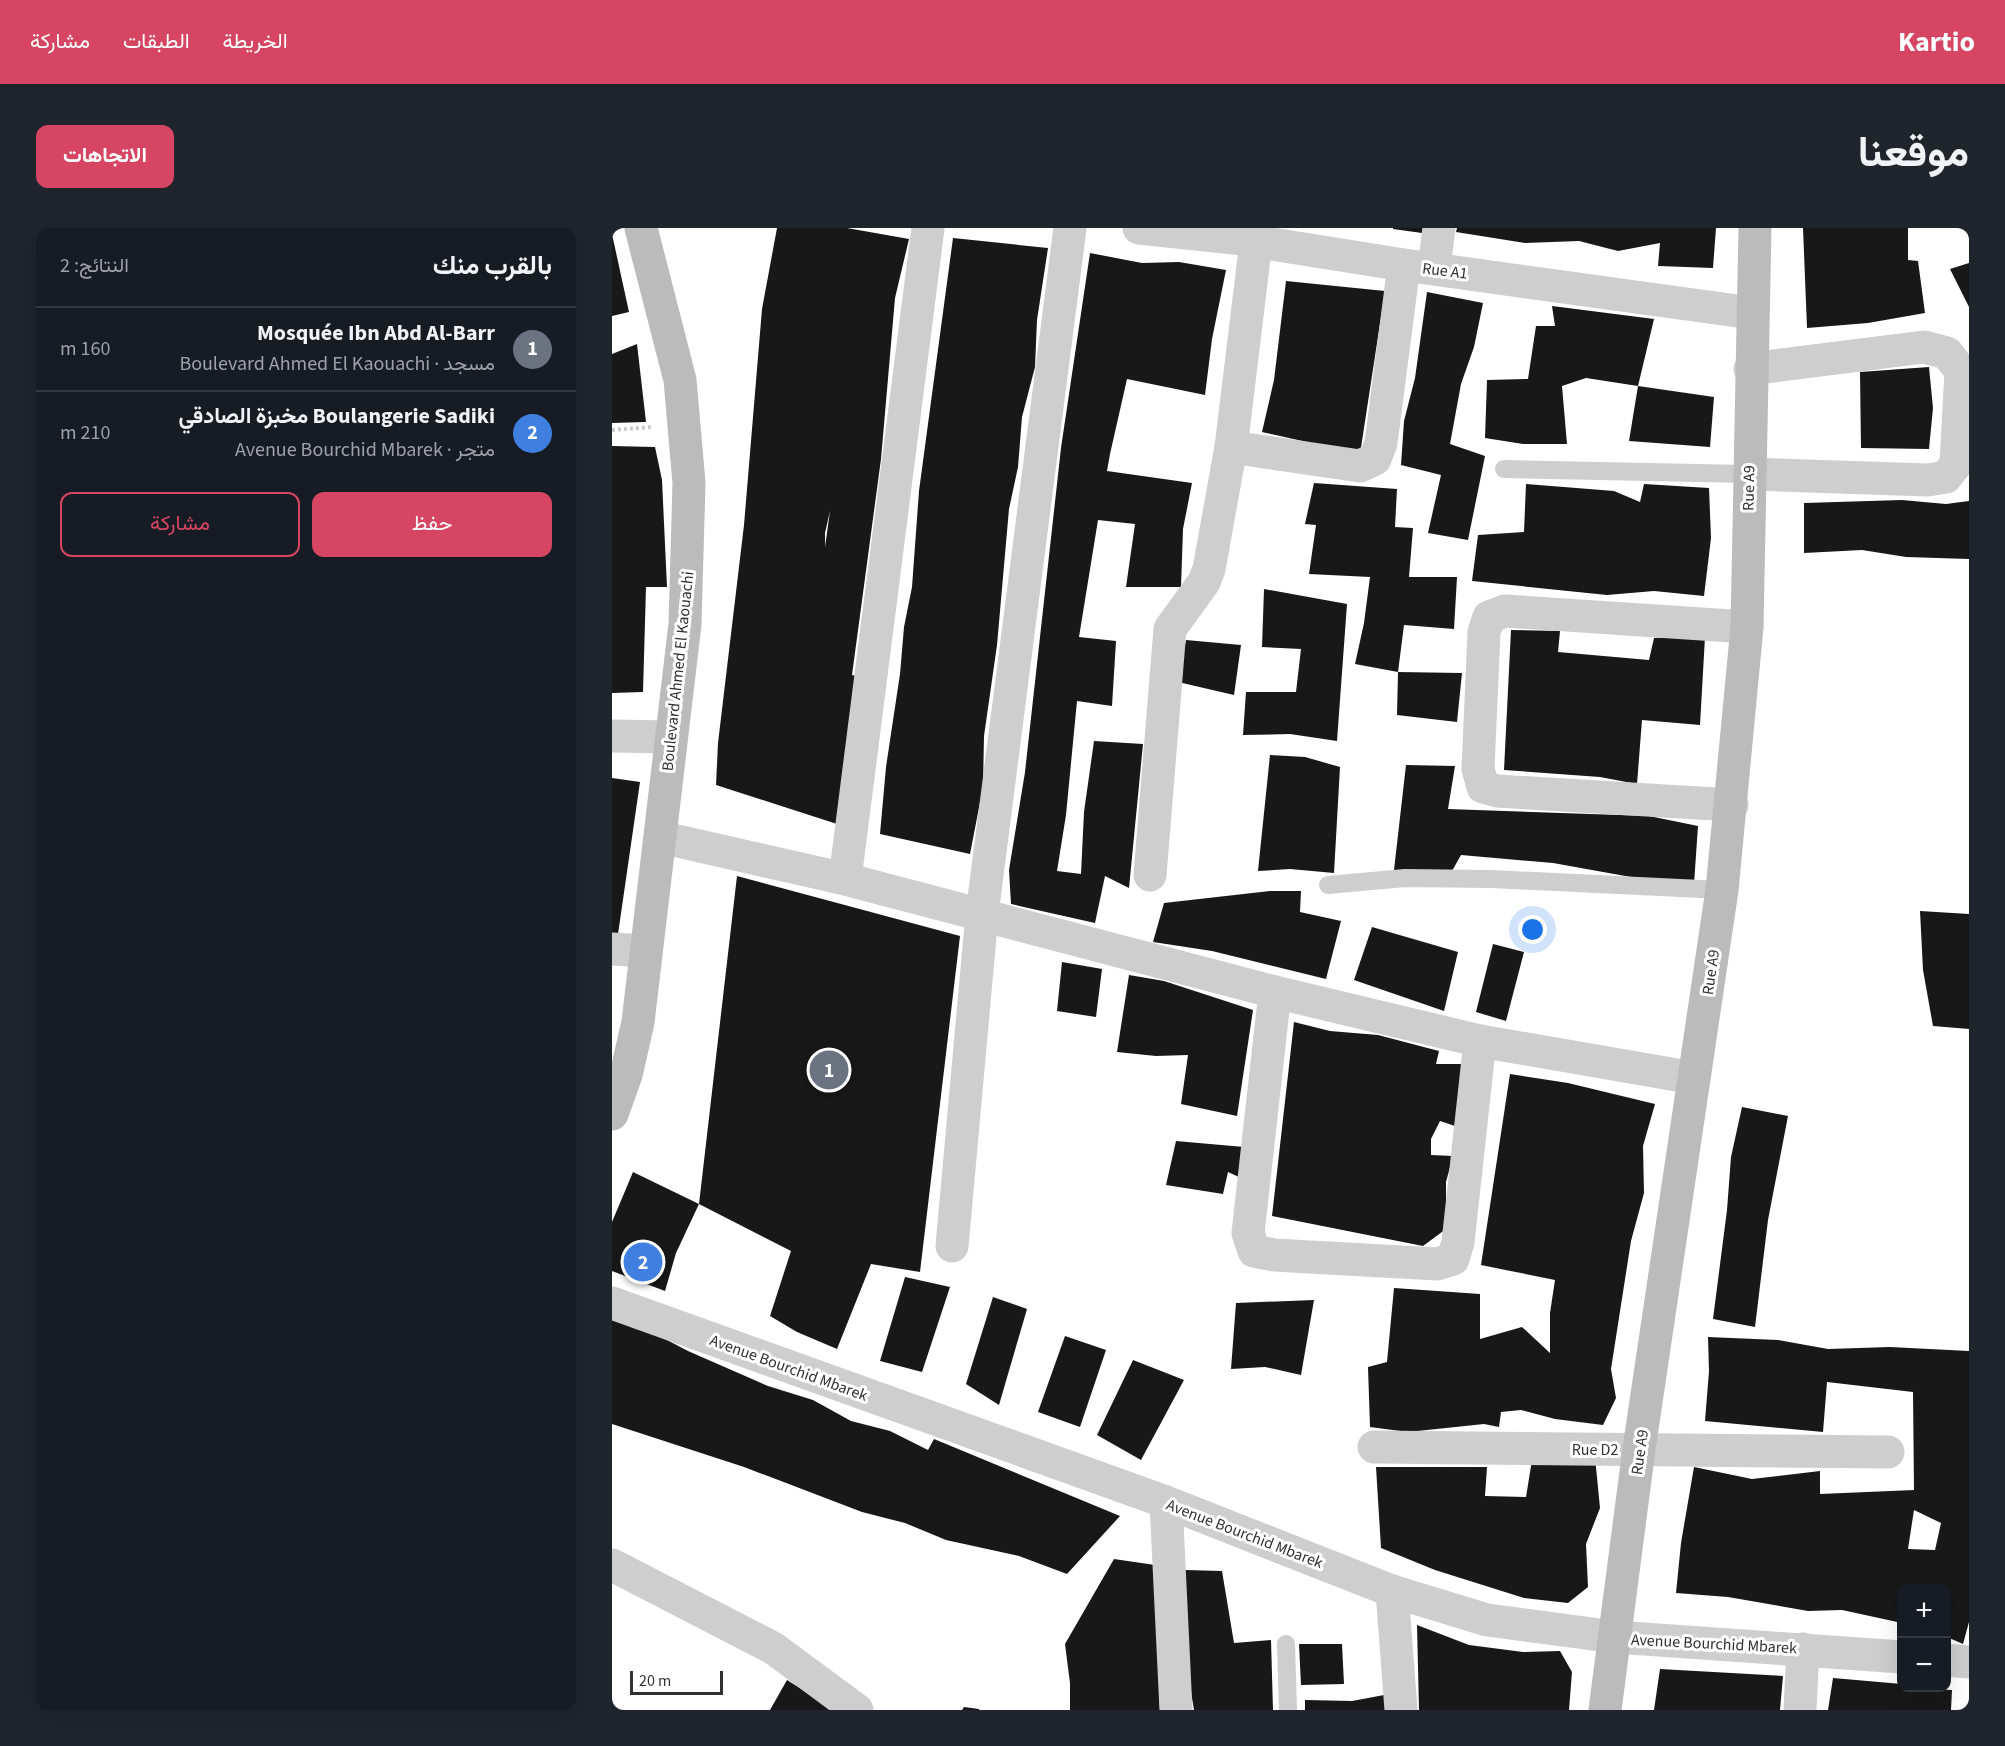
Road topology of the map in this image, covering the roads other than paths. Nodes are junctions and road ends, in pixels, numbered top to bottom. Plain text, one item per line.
1 (641, 228) edge
2 (928, 228) edge
3 (1070, 228) edge
4 (1139, 228) edge
5 (1438, 228) edge
6 (1755, 228) edge
7 (1242, 236) edge
8 (1419, 267) junction
9 (1752, 313) junction
10 (1750, 369) junction
11 (1231, 447) junction
12 (1504, 469) dead end
13 (1748, 474) junction
14 (1747, 627) junction
15 (612, 736) edge
16 (671, 737) junction
17 (1732, 805) junction
18 (660, 837) junction
19 (1150, 875) dead end
20 (845, 879) junction
21 (1328, 885) dead end
22 (1722, 890) junction
23 (982, 914) junction
24 (612, 949) edge
25 (646, 951) junction
26 (1275, 992) junction
27 (1480, 1041) junction
28 (1694, 1078) junction
29 (612, 1114) edge
30 (952, 1246) dead end
31 (612, 1303) edge
32 (1374, 1447) dead end
33 (1639, 1449) junction
34 (1888, 1452) dead end
35 (1166, 1502) junction
36 (612, 1565) edge
37 (1392, 1591) junction
38 (1616, 1637) junction
39 (1286, 1644) dead end
40 (1803, 1649) junction
41 (1897, 1657) edge
42 (1951, 1660) edge
43 (1969, 1662) edge
44 (857, 1710) edge
45 (1176, 1710) edge
46 (1288, 1710) edge
47 (1401, 1710) edge
48 (1605, 1710) edge
49 (1800, 1710) edge

1 - 16 street, Boulevard Ahmed El Kaouachi
2 - 20 street
3 - 23 street
4 - 7 street, Rue A1
5 - 8 street
6 - 9 street, Rue A9
7 - 8 street, Rue A1
7 - 11 street
8 - 9 street, Rue A1
8 - 11 street
9 - 10 street, Rue A9
10 - 13 street, Rue A9
10 - 13 street
11 - 19 street
12 - 13 lane
13 - 14 street, Rue A9
14 - 17 street, Rue A9
14 - 17 street
15 - 16 street
16 - 18 street, Boulevard Ahmed El Kaouachi
17 - 22 street, Rue A9
18 - 20 street
18 - 25 street, Boulevard Ahmed El Kaouachi
20 - 23 street
21 - 22 lane
22 - 28 street, Rue A9
23 - 26 street
23 - 30 street
24 - 25 street
25 - 29 street, Boulevard Ahmed El Kaouachi
26 - 27 street
26 - 27 street
27 - 28 street
28 - 33 street, Rue A9
31 - 35 street, Avenue Bourchid Mbarek
32 - 33 street, Rue D2
33 - 34 street, Rue D2
33 - 38 street, Rue A9
35 - 37 street, Avenue Bourchid Mbarek
35 - 45 street
36 - 44 street
37 - 38 street, Avenue Bourchid Mbarek
37 - 47 street
38 - 40 street, Avenue Bourchid Mbarek
38 - 48 street, Rue A9
39 - 46 lane
40 - 41 street, Avenue Bourchid Mbarek
40 - 49 street
42 - 43 street

